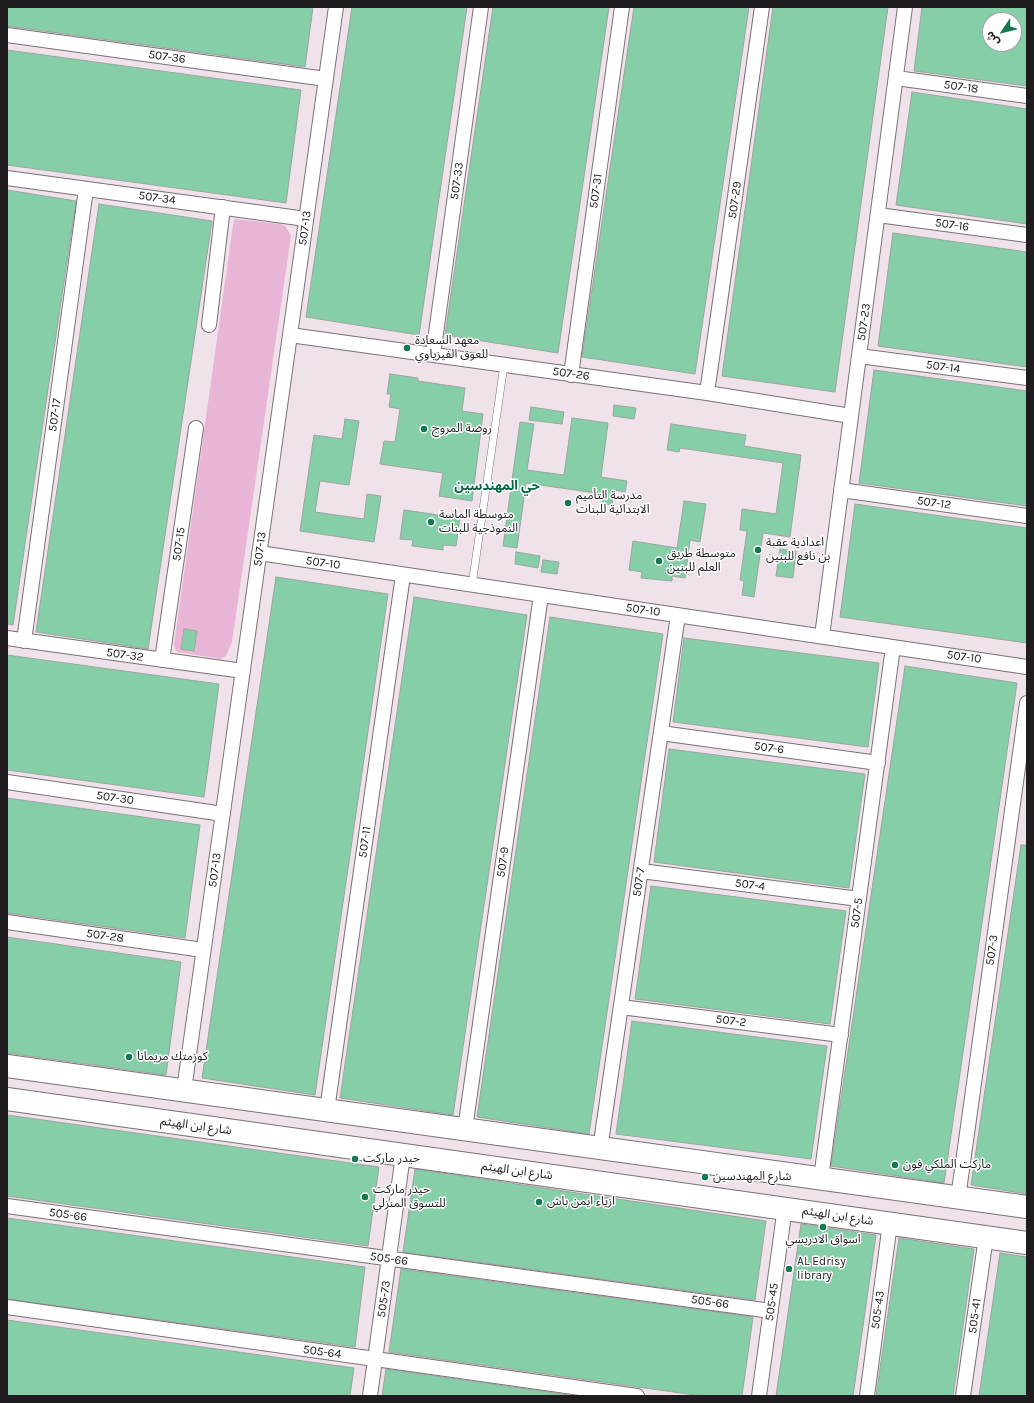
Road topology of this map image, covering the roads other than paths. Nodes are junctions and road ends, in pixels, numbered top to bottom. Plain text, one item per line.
1 (336, 7) edge
2 (481, 7) edge
3 (622, 7) edge
4 (762, 7) edge
5 (905, 7) edge
6 (7, 35) edge
7 (896, 78) junction
8 (326, 79) junction
9 (1027, 96) edge
10 (7, 178) edge
11 (86, 188) junction
12 (223, 208) junction
13 (878, 215) junction
14 (306, 219) junction
15 (1027, 235) edge
16 (209, 325) dead end
17 (290, 335) junction
18 (433, 355) junction
19 (859, 356) junction
20 (504, 365) junction
21 (571, 374) junction
22 (1027, 378) edge
23 (707, 393) junction
24 (851, 416) junction
25 (196, 428) dead end
26 (841, 490) junction
27 (1027, 516) edge
28 (259, 553) junction
29 (403, 575) junction
30 (472, 585) junction
31 (541, 595) junction
32 (678, 615) junction
33 (822, 636) junction
34 (7, 638) edge
35 (24, 641) junction
36 (893, 647) junction
37 (162, 660) junction
38 (1027, 667) edge
39 (243, 671) junction
40 (1027, 703) edge
41 (661, 734) junction
42 (878, 763) junction
43 (7, 782) edge
44 (223, 814) junction
45 (641, 871) junction
46 (859, 899) junction
47 (7, 922) edge
48 (203, 950) junction
49 (621, 1007) junction
50 (841, 1035) junction
51 (7, 1066) edge
52 (184, 1090) junction
53 (7, 1100) edge
54 (327, 1110) junction
55 (465, 1129) junction
56 (600, 1149) junction
57 (403, 1155) junction
58 (696, 1161) junction
59 (821, 1178) junction
60 (692, 1196) junction
61 (958, 1198) junction
62 (7, 1206) edge
63 (1027, 1207) edge
64 (785, 1208) junction
65 (890, 1224) junction
66 (986, 1237) junction
67 (1027, 1243) edge
68 (389, 1259) junction
69 (7, 1307) edge
70 (770, 1310) junction
71 (375, 1360) junction
72 (370, 1396) edge
73 (637, 1396) edge
74 (759, 1396) edge
75 (866, 1396) edge
76 (963, 1396) edge

1 - 8 street, 507-13
2 - 18 street, 507-33
3 - 21 street, 507-31
4 - 23 street, 507-29
5 - 7 street, 507-23
6 - 8 street, 507-36
7 - 9 street, 507-18
7 - 13 street, 507-23
8 - 14 street, 507-13
10 - 11 street, 507-34
11 - 12 street, 507-34
11 - 35 street, 507-17
12 - 14 street, 507-34
12 - 16 street
13 - 15 street, 507-16
13 - 19 street, 507-23
14 - 17 street, 507-13
17 - 18 street, 507-26
17 - 28 street, 507-13
18 - 20 street, 507-26
19 - 22 street, 507-14
19 - 24 street, 507-23
20 - 21 street, 507-26
20 - 30 lane
21 - 23 street, 507-26
23 - 24 street, 507-26
24 - 26 street, 507-23
25 - 37 street, 507-15
26 - 27 street, 507-12
26 - 33 street, 507-23
28 - 29 street, 507-10
28 - 39 street, 507-13
29 - 30 street, 507-10
29 - 54 street, 507-11
30 - 31 street, 507-10
31 - 32 street, 507-10
31 - 55 street, 507-9
32 - 33 street, 507-10
32 - 41 street, 507-7
33 - 36 street, 507-10
34 - 35 street, 507-32
35 - 37 street, 507-32
36 - 38 street, 507-10
36 - 42 street, 507-5
37 - 39 street, 507-32
39 - 44 street, 507-13
40 - 61 street, 507-3
41 - 42 street, 507-6
41 - 45 street, 507-7
42 - 46 street, 507-5
43 - 44 street, 507-30
44 - 48 street, 507-13
45 - 46 street, 507-4
45 - 49 street, 507-7
46 - 50 street, 507-5
47 - 48 street, 507-28
48 - 52 street, 507-13
49 - 50 street, 507-2
49 - 56 street, 507-7
50 - 59 street, 507-5
51 - 52 main road
52 - 54 main road
53 - 57 main road, شارع ابن الهيثم
54 - 55 main road
55 - 56 main road
56 - 58 main road
57 - 60 main road, شارع ابن الهيثم
57 - 68 street, 505-73
58 - 59 main road
58 - 60 main road
59 - 61 main road
60 - 64 main road, شارع ابن الهيثم
61 - 63 main road
62 - 68 street, 505-66
64 - 65 main road, شارع ابن الهيثم
64 - 70 street, 505-45
65 - 66 main road, شارع ابن الهيثم
65 - 75 street, 505-43
66 - 67 main road, شارع ابن الهيثم
66 - 76 street, 505-41
68 - 70 street, 505-66
68 - 71 street, 505-73
69 - 71 street, 505-64
70 - 74 street, 505-45
71 - 72 street, 505-73
71 - 73 street, 505-64

